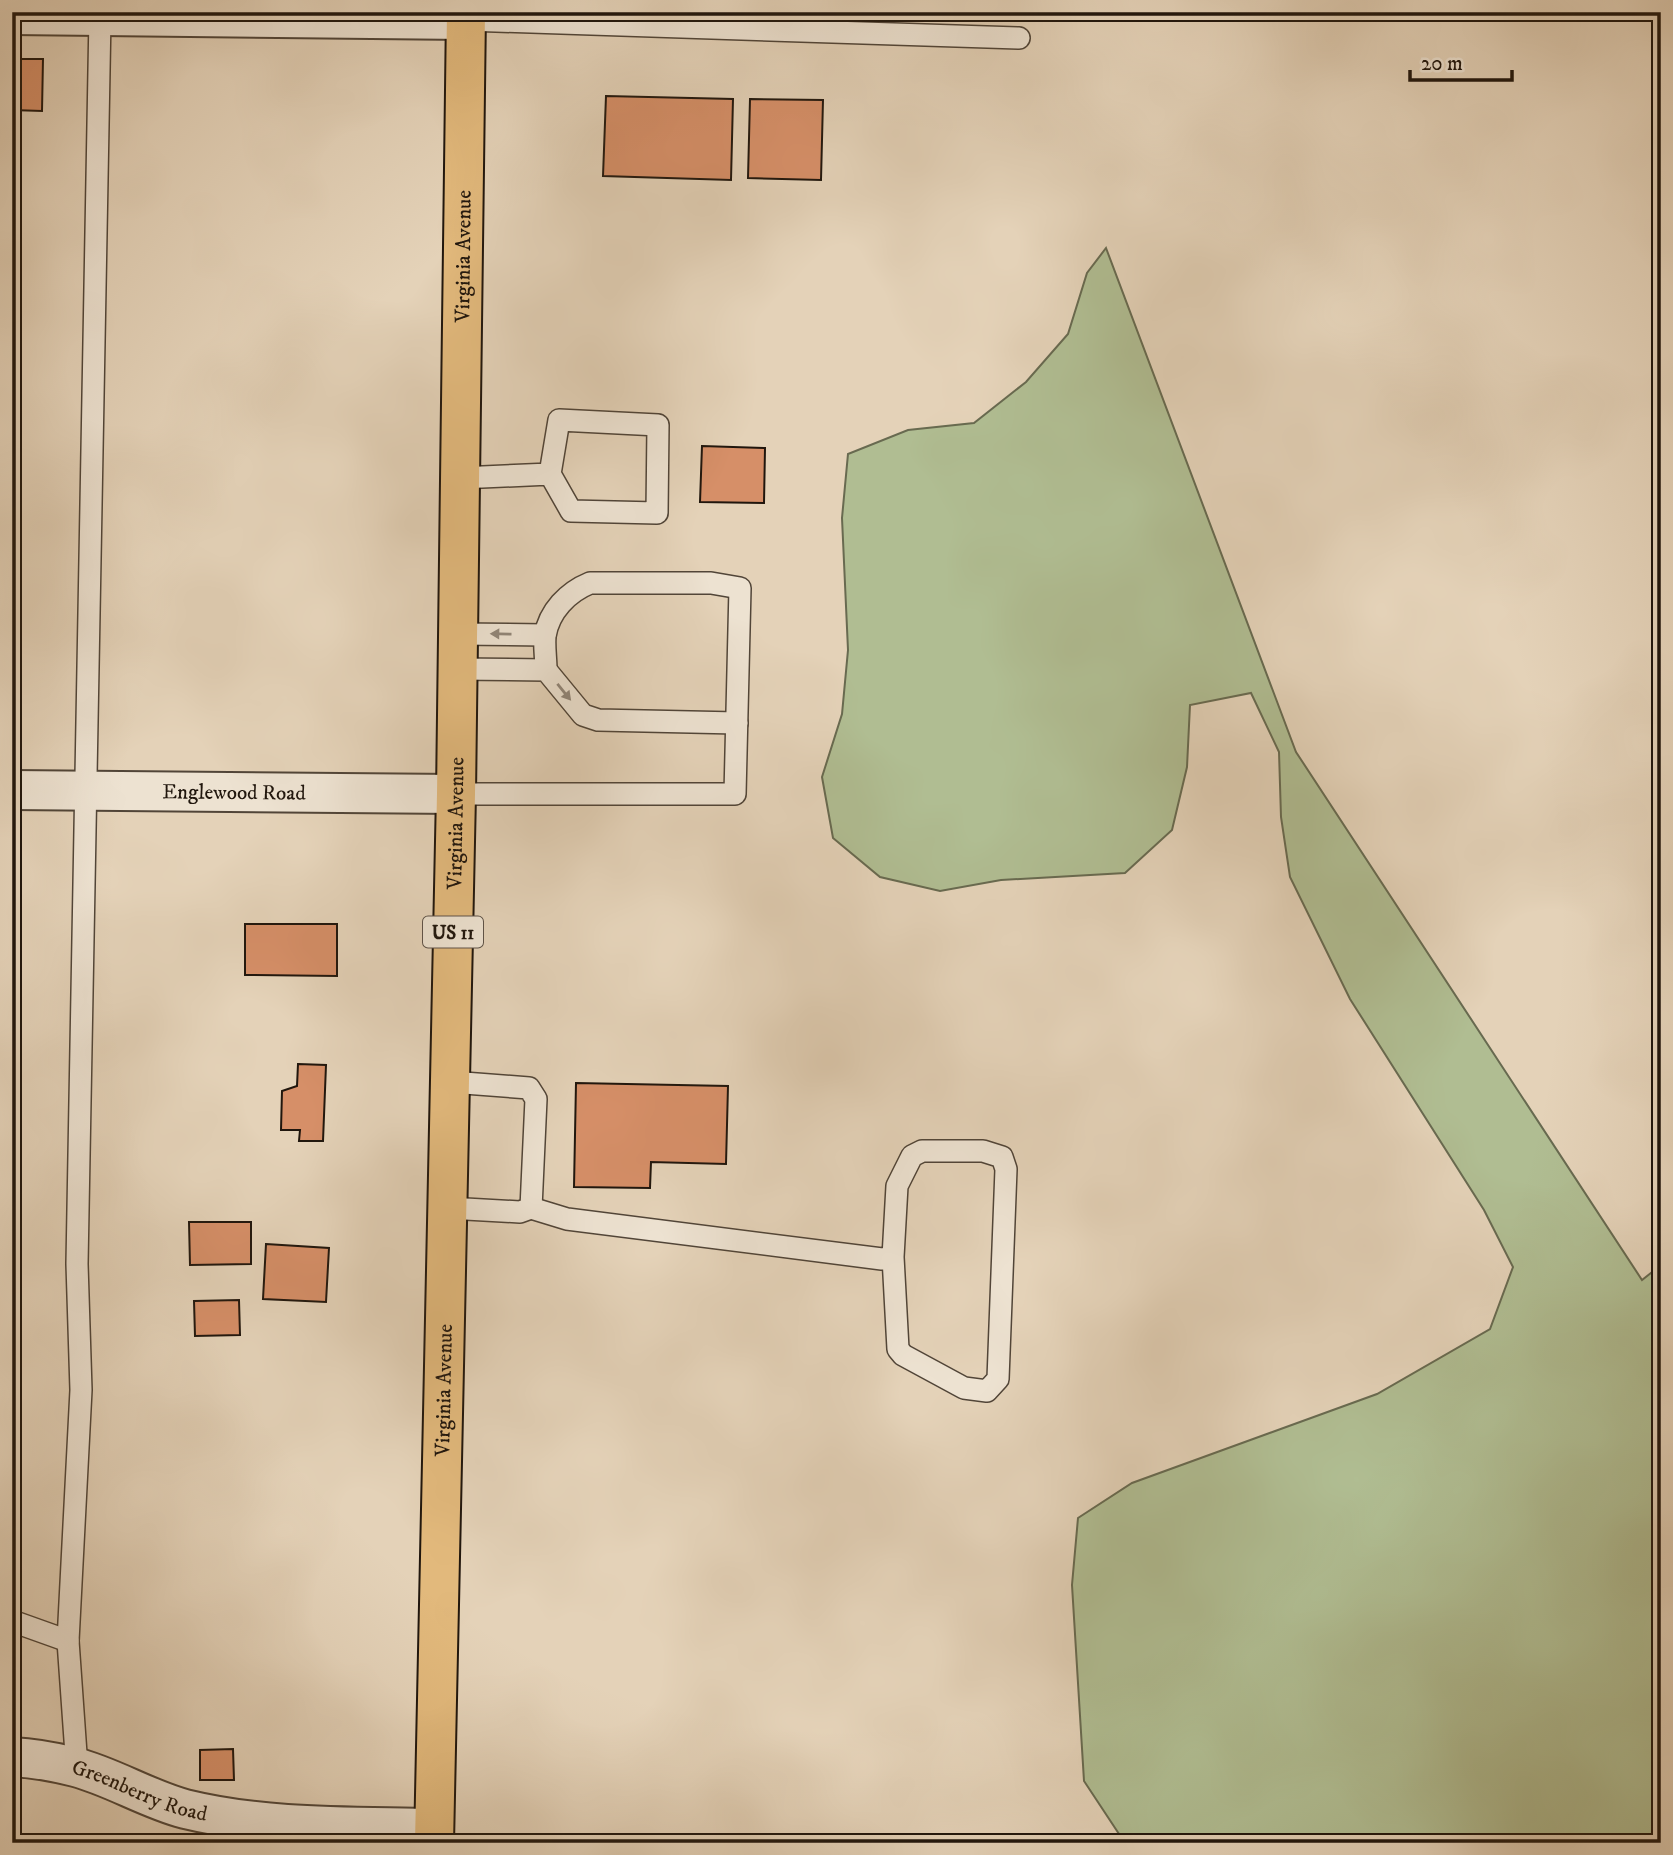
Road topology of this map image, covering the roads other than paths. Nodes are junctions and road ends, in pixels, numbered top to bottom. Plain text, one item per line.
1 (12, 15) edge
2 (100, 16) junction
3 (466, 16) edge
4 (1019, 38) dead end
5 (550, 474) junction
6 (460, 478) junction
7 (545, 635) junction
8 (458, 652) junction
9 (546, 670) junction
10 (737, 723) junction
11 (12, 790) edge
12 (86, 791) junction
13 (456, 794) junction
14 (451, 1082) junction
15 (448, 1208) junction
16 (531, 1208) junction
17 (893, 1257) junction
18 (12, 1621) edge
19 (68, 1641) junction
20 (12, 1757) edge
21 (77, 1768) junction
22 (434, 1835) edge

1 - 2 street
2 - 3 street
2 - 12 lane
3 - 4 lane
3 - 6 main road, Virginia Avenue / US 11
5 - 5 lane
5 - 6 lane
6 - 8 main road, Virginia Avenue / US 11
7 -> 8 lane
7 - 9 lane
7 - 10 lane
8 - 9 lane
8 - 13 main road, Virginia Avenue / US 11
9 -> 10 lane
10 - 13 lane
11 - 12 street, Englewood Road
12 - 13 street, Englewood Road
12 - 19 lane
13 - 14 main road, Virginia Avenue / US 11
14 - 15 main road, Virginia Avenue / US 11
14 - 16 lane
15 - 16 lane
15 - 22 main road, Virginia Avenue / US 11
16 - 17 lane
17 - 17 lane
18 - 19 lane
19 - 21 lane
20 - 21 street, Greenberry Road
21 - 22 street, Greenberry Road

